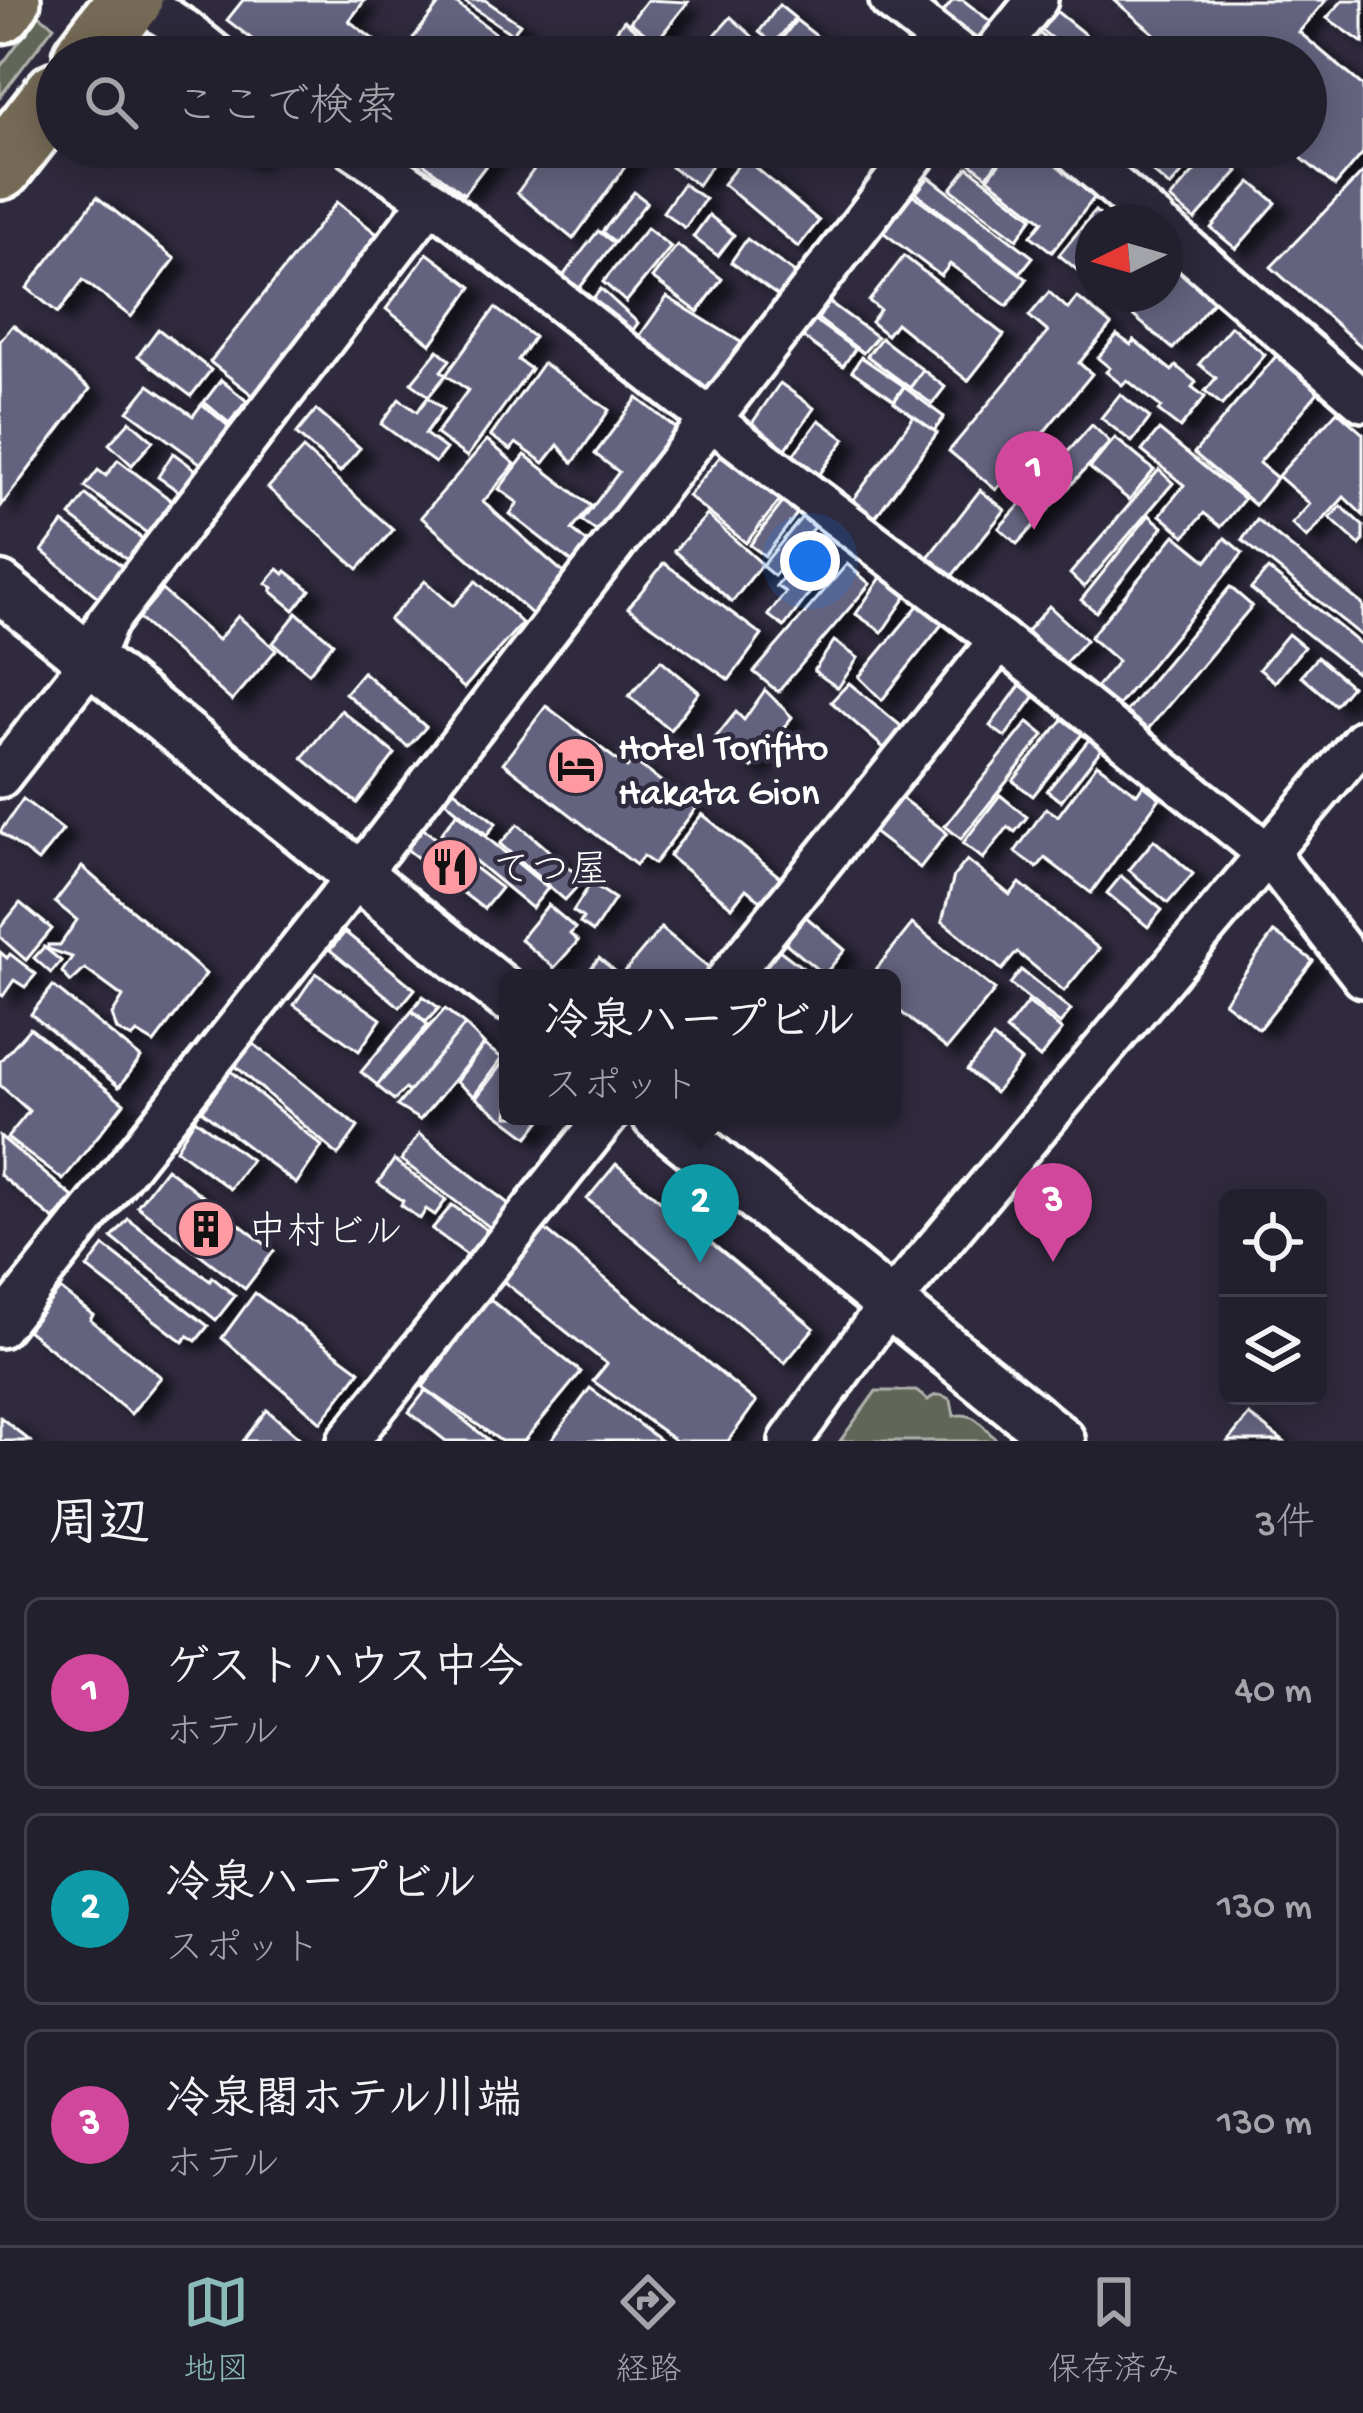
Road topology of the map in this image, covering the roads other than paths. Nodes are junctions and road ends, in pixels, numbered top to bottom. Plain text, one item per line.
1 (8, 0) edge
2 (134, 0) edge
3 (890, 0) edge
4 (1037, 0) edge
5 (0, 11) edge
6 (104, 36) edge
7 (192, 36) edge
8 (937, 36) edge
9 (1008, 36) edge
10 (36, 121) edge
11 (0, 167) edge
12 (383, 168) edge
13 (905, 168) edge
14 (1094, 168) edge
15 (431, 200) junction
16 (1135, 204) edge
17 (1183, 246) edge
18 (1363, 401) edge
19 (711, 420) junction
20 (0, 587) edge
21 (1000, 640) junction
22 (90, 662) junction
23 (1363, 740) edge
24 (0, 777) edge
25 (1268, 854) junction
26 (358, 875) junction
27 (735, 969) edge
28 (1363, 977) edge
29 (499, 989) edge
30 (600, 1125) edge
31 (667, 1125) edge
32 (890, 1303) junction
33 (0, 1327) edge
34 (349, 1441) edge
35 (790, 1441) edge
36 (1060, 1441) edge

1 - 5 main road
2 - 6 main road
2 - 7 street
3 - 8 street
4 - 9 street
10 - 11 main road
12 - 15 street
13 - 19 street
14 - 16 street
15 - 19 street
15 - 22 street
17 - 18 street
19 - 21 street
19 - 26 street
20 - 22 street
21 - 25 street
21 - 27 street
22 - 24 street
22 - 26 street
23 - 25 street
25 - 28 street
25 - 32 street
26 - 29 street
26 - 33 street
30 - 34 street
31 - 32 street
32 - 35 street
32 - 36 street

